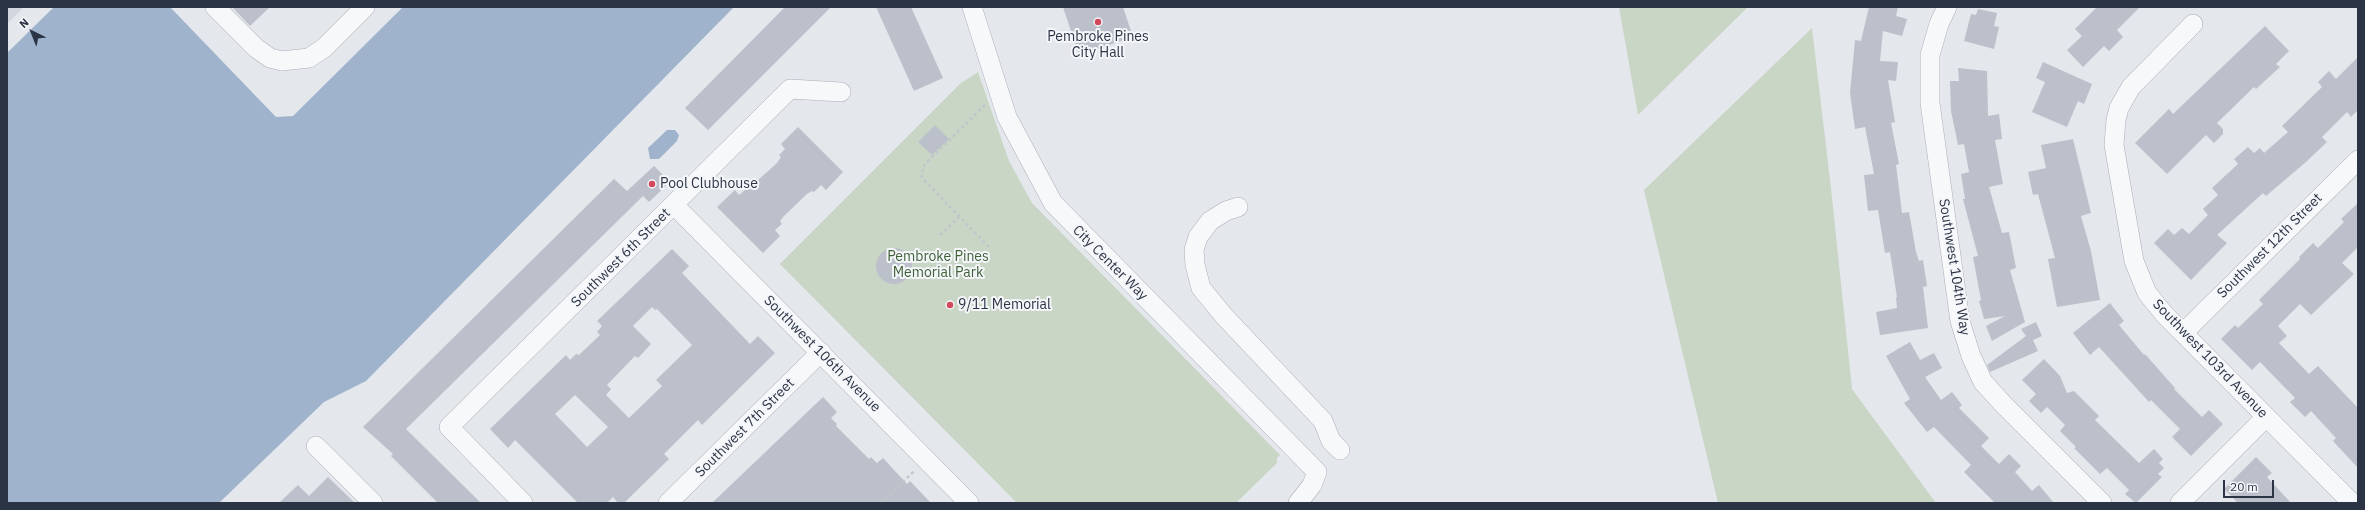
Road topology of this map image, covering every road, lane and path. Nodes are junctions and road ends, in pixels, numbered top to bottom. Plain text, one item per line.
1 (215, 7) edge
2 (365, 7) edge
3 (972, 7) edge
4 (1947, 7) edge
5 (2193, 24) dead end
6 (841, 92) dead end
7 (990, 101) dead end
8 (2358, 160) edge
9 (674, 206) junction
10 (1238, 207) dead end
11 (959, 217) junction
12 (940, 236) dead end
13 (990, 248) dead end
14 (2183, 333) junction
15 (821, 352) junction
16 (2266, 417) junction
17 (316, 446) dead end
18 (1340, 450) dead end
19 (926, 459) junction
20 (373, 503) edge
21 (523, 503) edge
22 (668, 503) edge
23 (881, 503) edge
24 (969, 503) edge
25 (1298, 503) edge
26 (2102, 503) edge
27 (2180, 503) edge
28 (2352, 503) edge

1 - 2 street
3 - 25 street, City Center Way
4 - 26 street, Southwest 104th Way
5 - 14 street, Southwest 103rd Avenue
6 - 9 street, Southwest 6th Street
7 - 11 path
8 - 14 street, Southwest 12th Street
9 - 15 street, Southwest 106th Avenue
9 - 21 street, Southwest 6th Street
10 - 18 street
11 - 12 path
11 - 13 path
14 - 16 street, Southwest 103rd Avenue
15 - 19 street, Southwest 106th Avenue
15 - 22 street, Southwest 7th Street
16 - 27 street
16 - 28 street, Southwest 103rd Avenue
17 - 20 street
19 - 23 path
19 - 24 street, Southwest 106th Avenue

